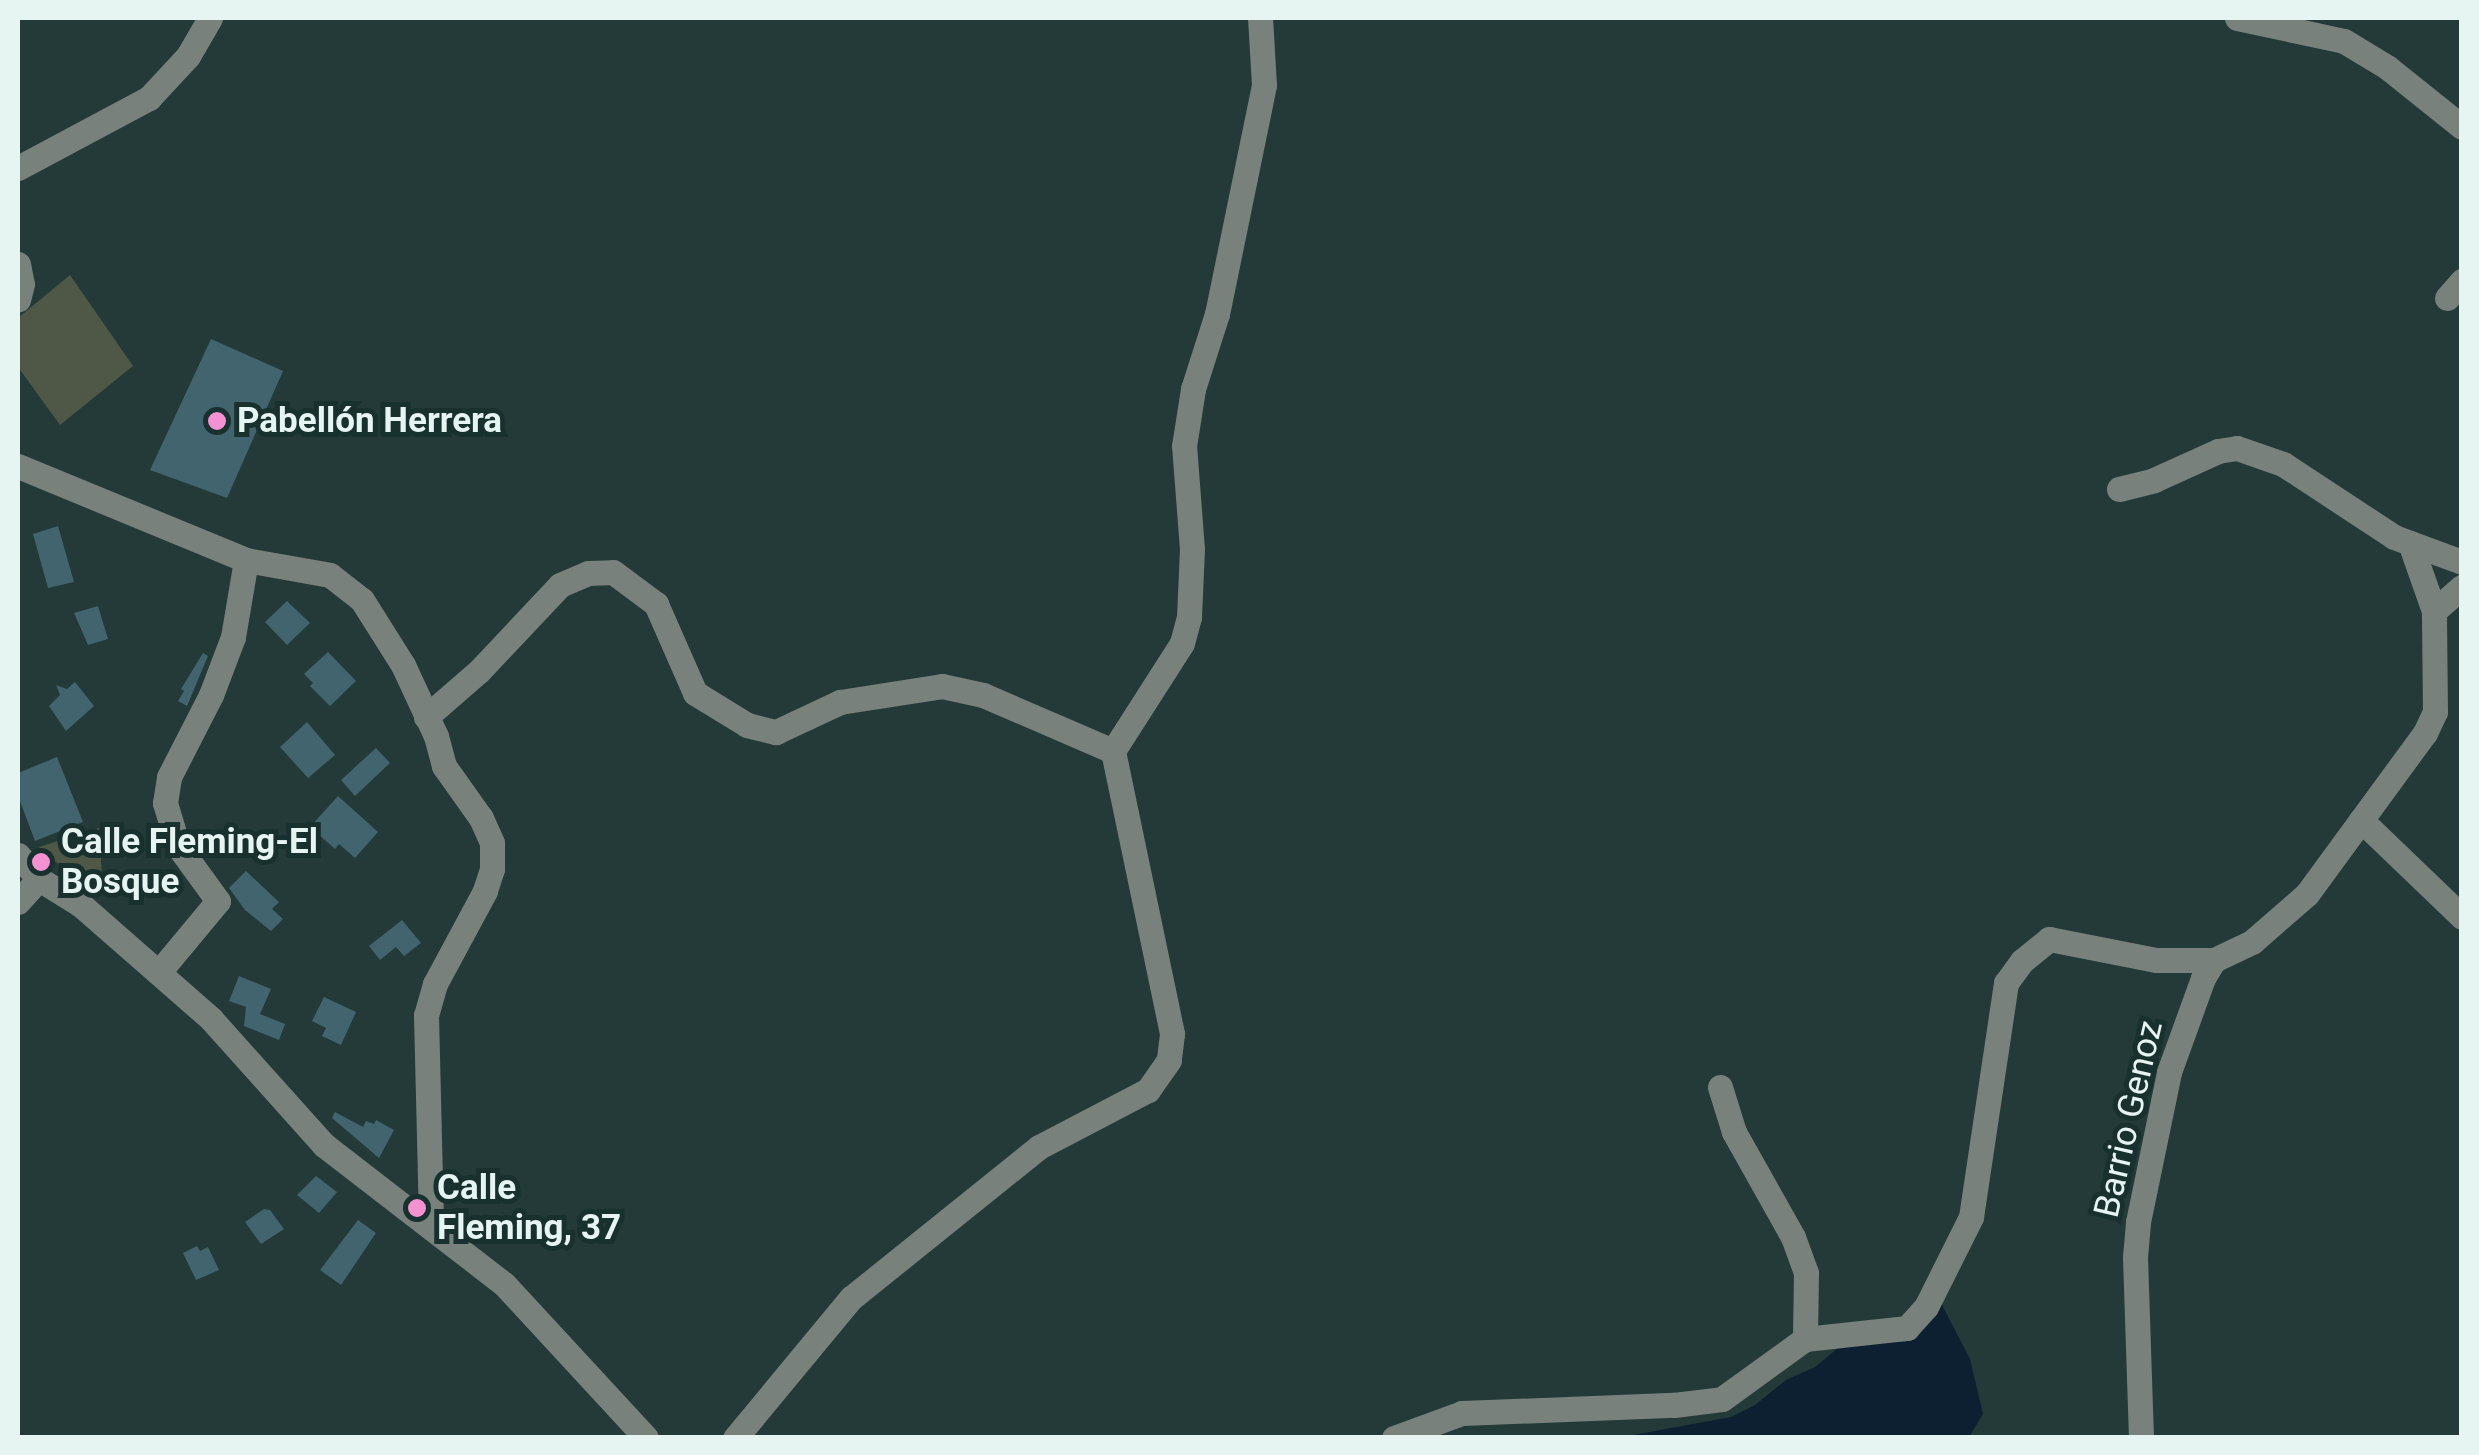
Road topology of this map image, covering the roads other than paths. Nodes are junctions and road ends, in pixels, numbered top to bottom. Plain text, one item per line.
1 (210, 18) edge
2 (1260, 18) edge
3 (2237, 18) edge
4 (2462, 126) edge
5 (18, 168) edge
6 (18, 264) edge
7 (18, 300) edge
8 (18, 466) edge
9 (2119, 490) dead end
10 (2410, 544) junction
11 (246, 560) junction
12 (2462, 562) edge
13 (2462, 587) edge
14 (2434, 611) junction
15 (426, 717) junction
16 (1113, 751) junction
17 (2361, 820) junction
18 (18, 855) edge
19 (39, 879) junction
20 (18, 902) edge
21 (2462, 917) edge
22 (2214, 960) junction
23 (159, 972) junction
24 (1720, 1087) dead end
25 (432, 1226) junction
26 (1805, 1339) junction
27 (646, 1438) edge
28 (735, 1438) edge
29 (1394, 1438) edge
30 (2141, 1438) edge

1 - 5 street
2 - 16 street
3 - 4 street
6 - 7 street
8 - 11 street
9 - 10 street
10 - 12 street
10 - 14 street
11 - 15 street
11 - 23 street
13 - 14 street
14 - 17 street
15 - 16 street
15 - 25 street
16 - 28 street
17 - 21 street
17 - 22 street
18 - 19 street
19 - 20 street
19 - 23 street
22 - 26 street
22 - 30 street, Barrio Genoz
23 - 25 street
24 - 26 street
25 - 27 street
26 - 29 street

